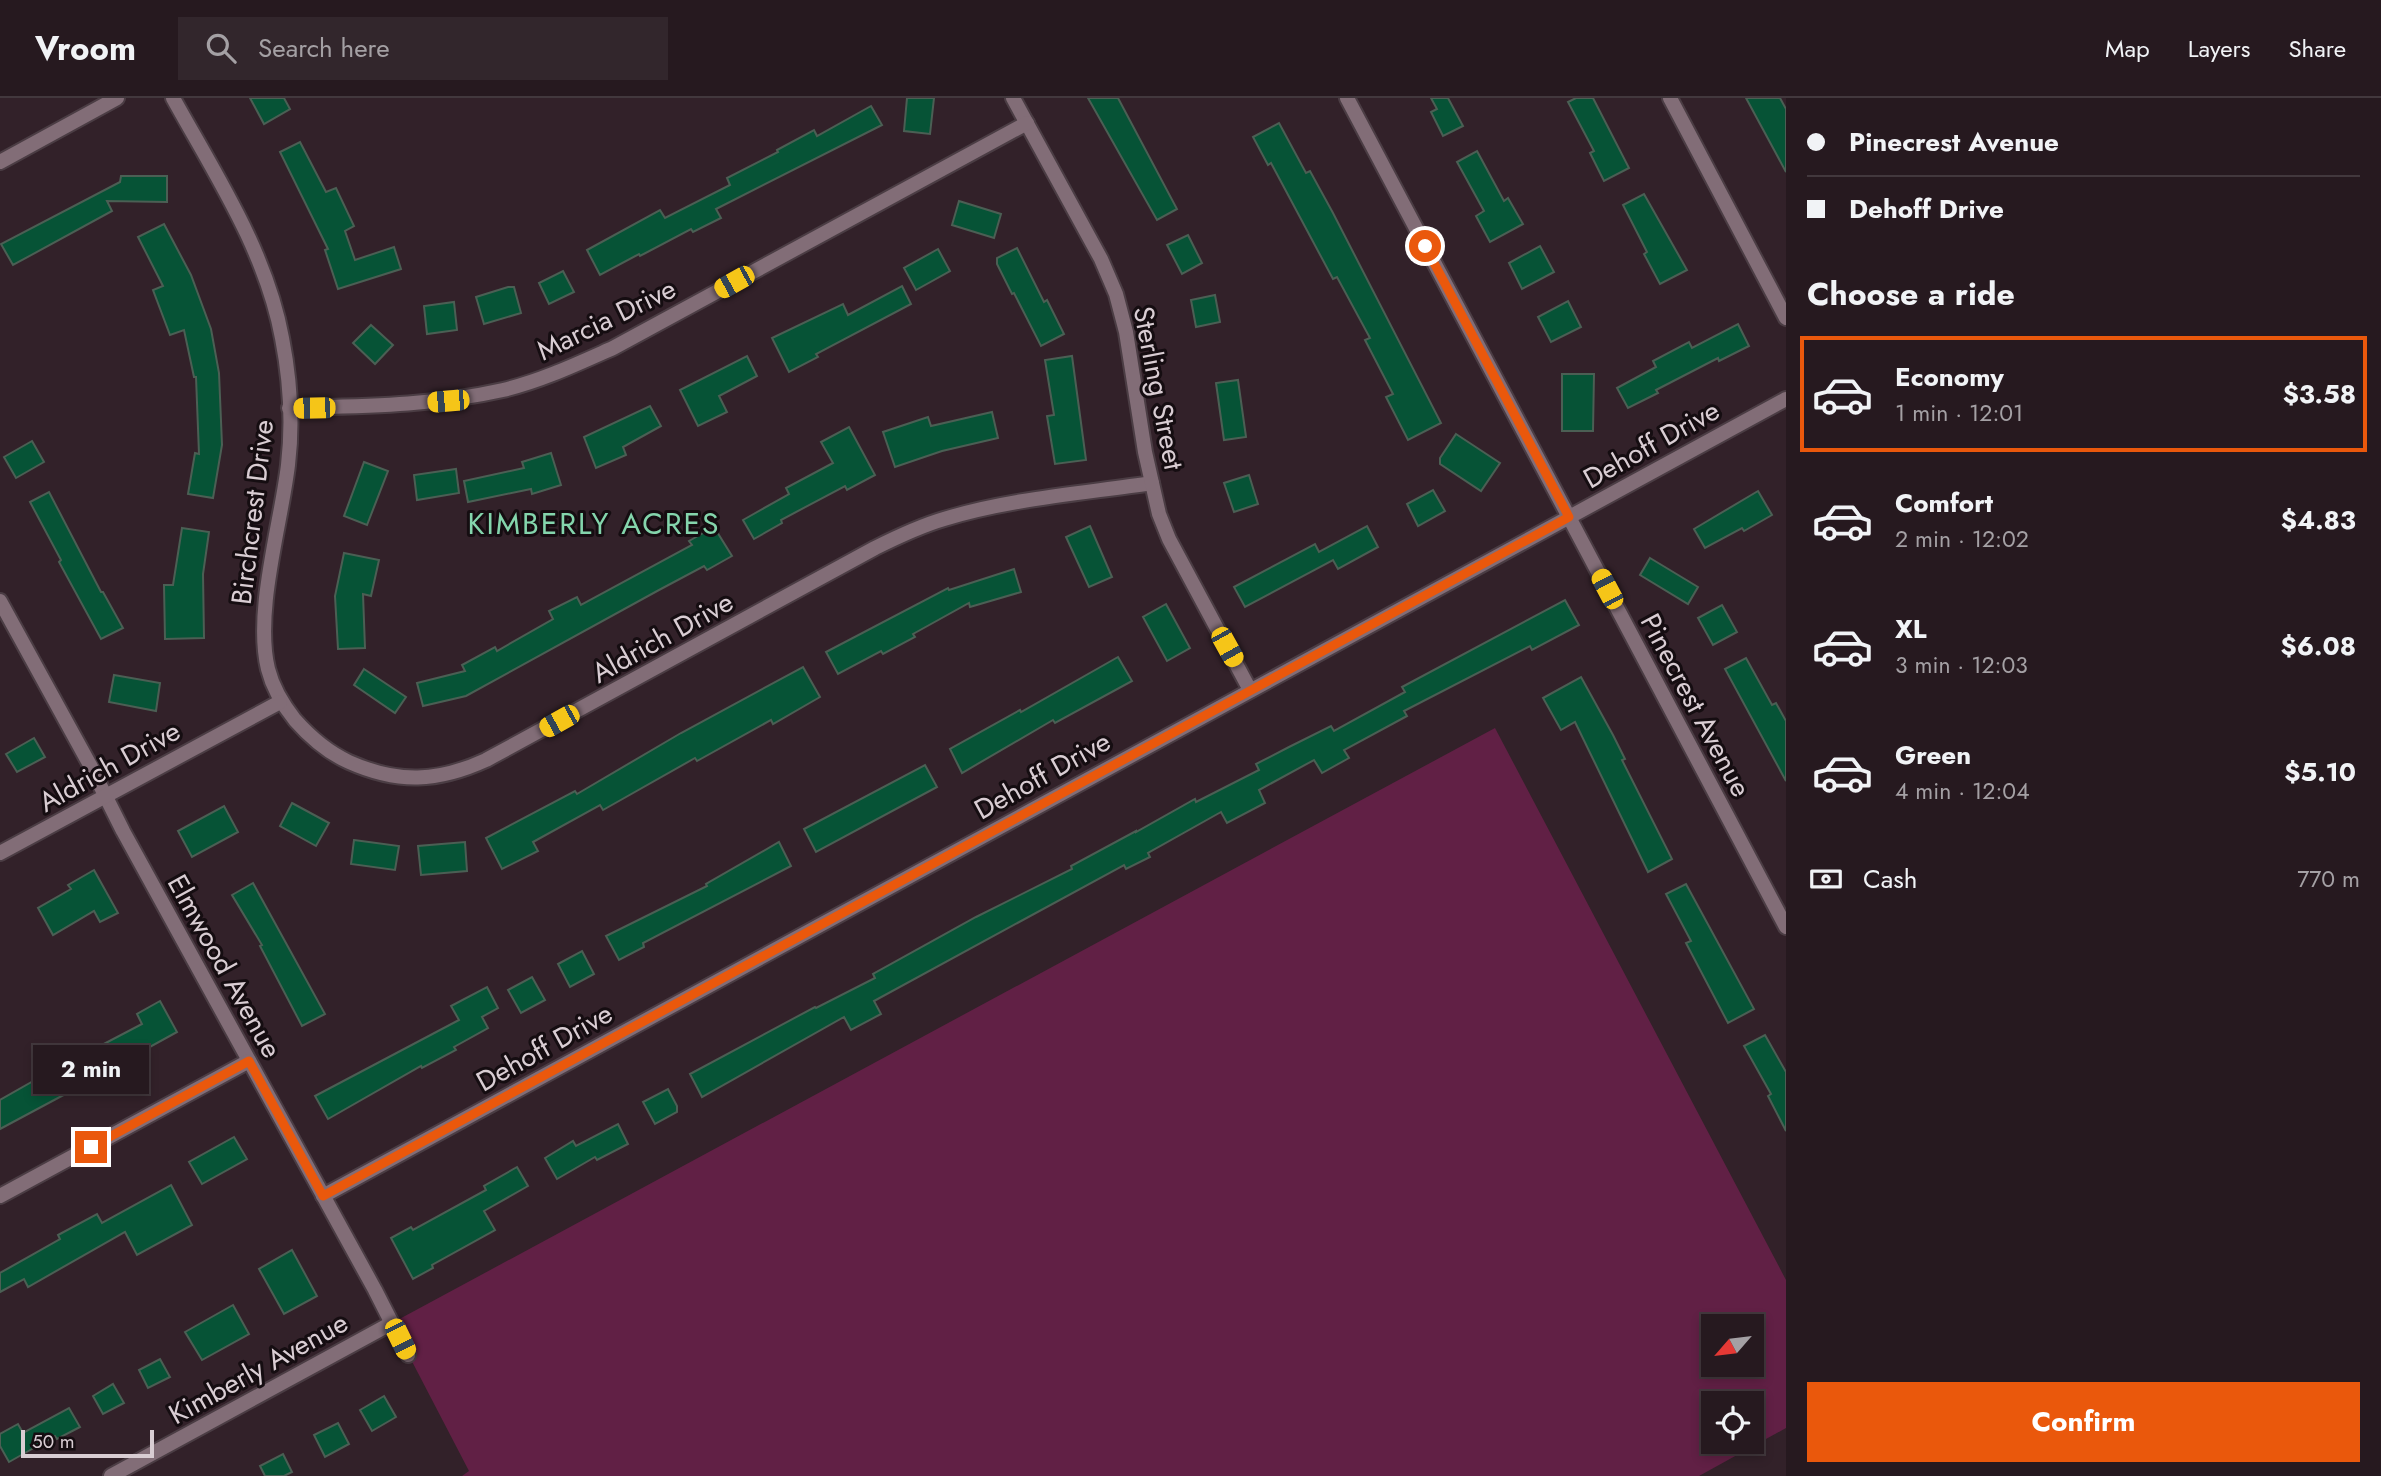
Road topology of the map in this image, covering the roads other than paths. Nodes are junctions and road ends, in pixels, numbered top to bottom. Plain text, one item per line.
1 (117, 98) edge
2 (173, 98) edge
3 (1013, 98) edge
4 (1347, 98) edge
5 (1670, 98) edge
6 (1027, 123) junction
7 (0, 162) edge
8 (1786, 318) edge
9 (1786, 399) edge
10 (289, 408) junction
11 (1152, 483) junction
12 (1569, 517) junction
13 (0, 601) edge
14 (1250, 690) junction
15 (280, 702) junction
16 (106, 796) junction
17 (0, 853) edge
18 (1786, 927) edge
19 (249, 1061) junction
20 (0, 1196) edge
21 (323, 1196) junction
22 (392, 1324) junction
23 (408, 1355) dead end
24 (111, 1476) edge

1 - 7 street
2 - 10 street, Birchcrest Drive
3 - 6 street, Sterling Street
4 - 12 street, Pinecrest Avenue
5 - 8 street
6 - 10 street, Marcia Drive
6 - 11 street, Sterling Street
9 - 12 street, Dehoff Drive
10 - 15 street, Birchcrest Drive
11 - 14 street, Sterling Street
11 - 15 street, Aldrich Drive
12 - 14 street, Dehoff Drive
12 - 18 street, Pinecrest Avenue
13 - 16 street, Elmwood Avenue
14 - 21 street, Dehoff Drive
15 - 16 street, Aldrich Drive
16 - 17 street, Aldrich Drive
16 - 19 street, Elmwood Avenue
19 - 20 street
19 - 21 street, Elmwood Avenue
21 - 22 street, Elmwood Avenue
22 - 23 street, Elmwood Avenue
22 - 24 street, Kimberly Avenue

